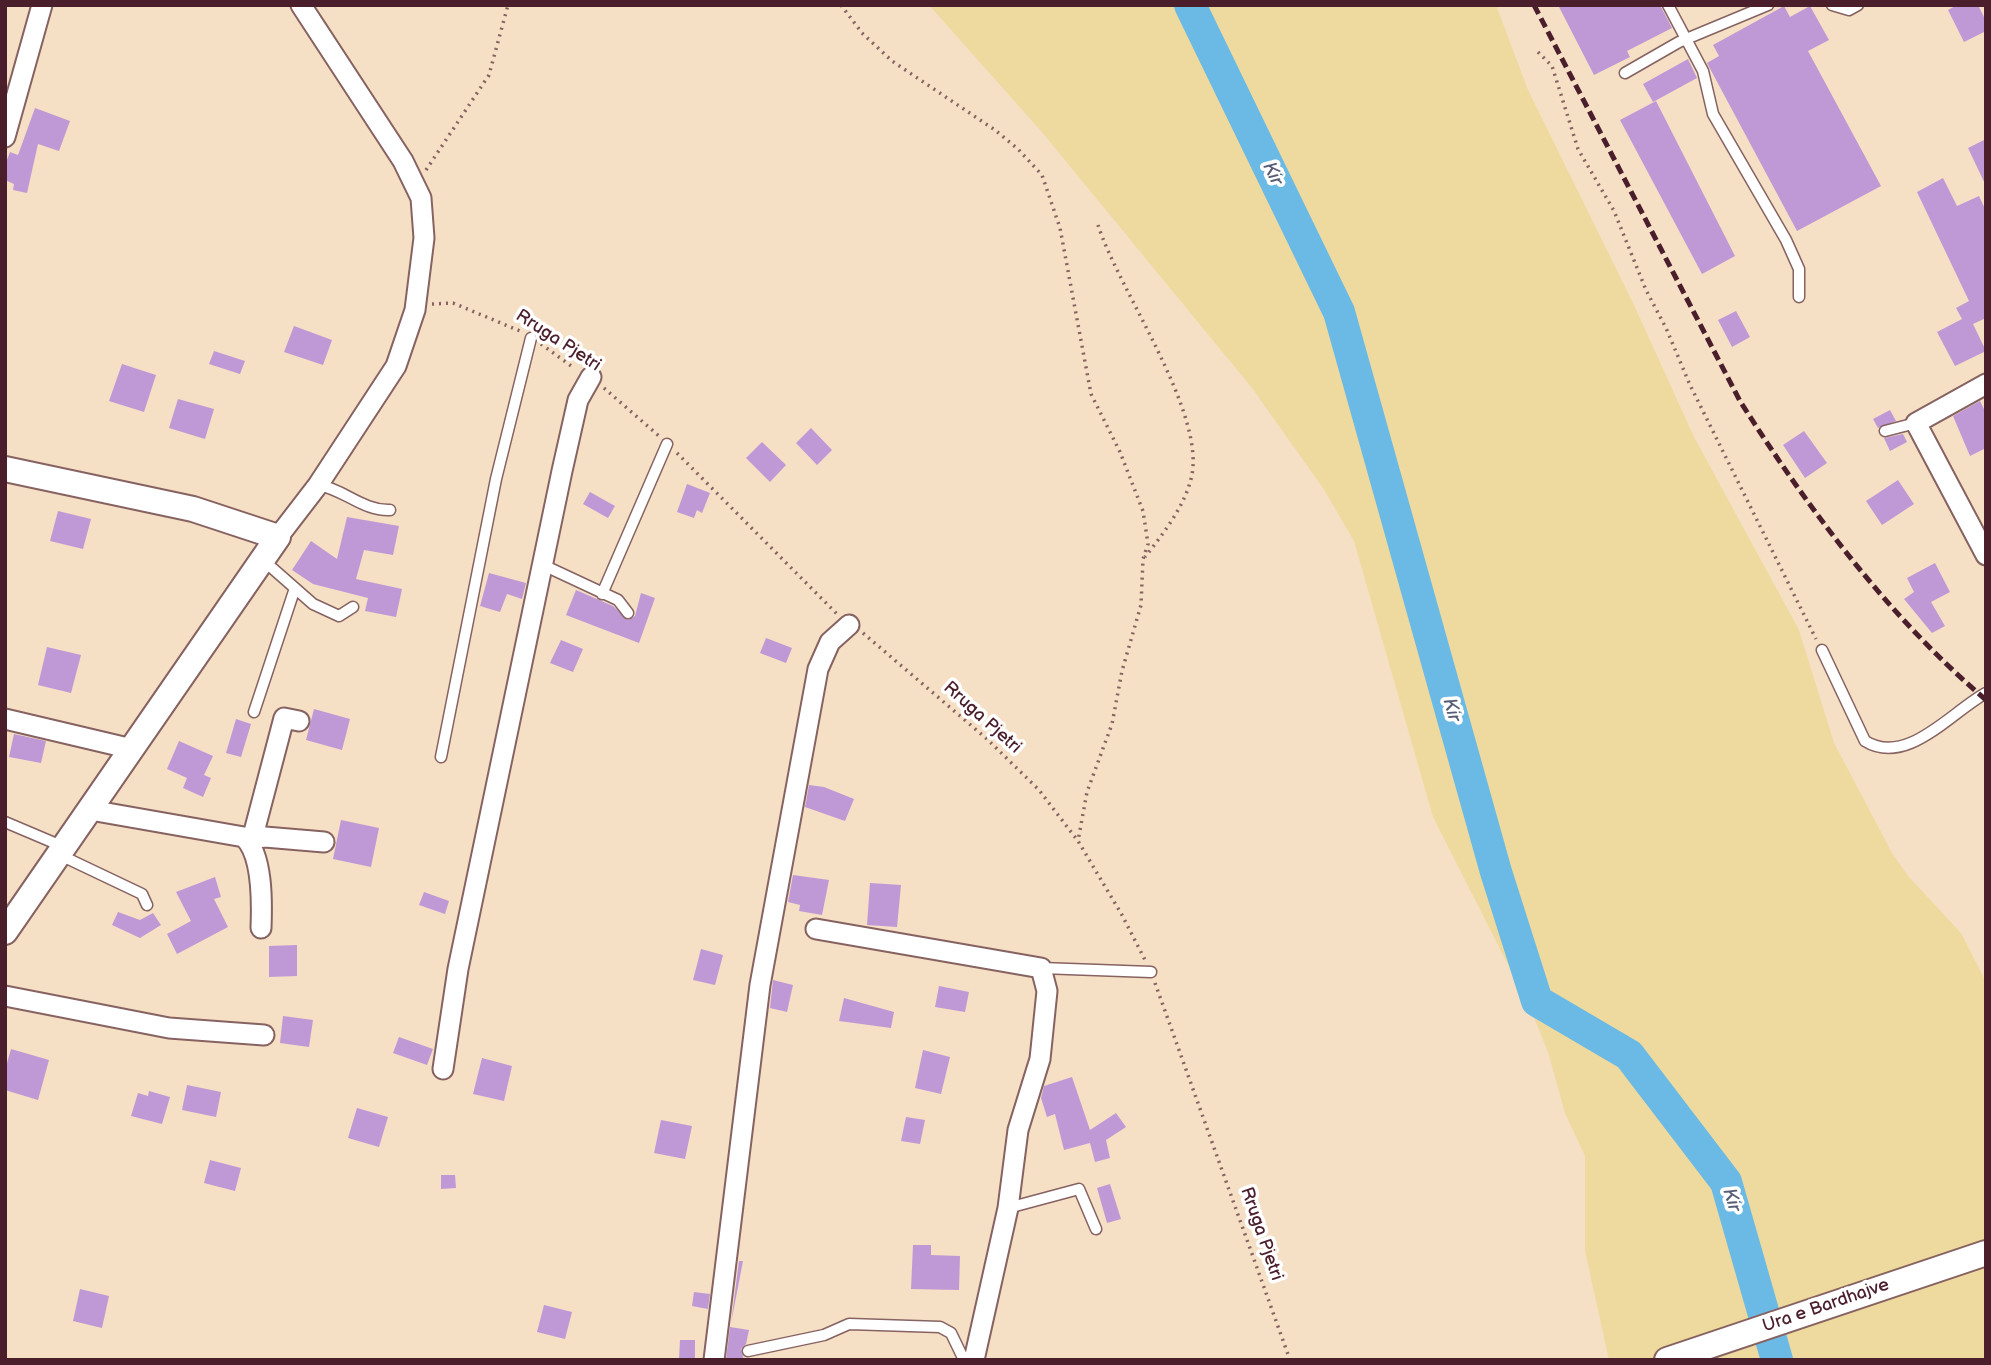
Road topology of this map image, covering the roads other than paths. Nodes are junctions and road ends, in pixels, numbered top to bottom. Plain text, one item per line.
1 (42, 5) edge
2 (301, 5) edge
3 (1668, 5) edge
4 (1768, 5) edge
5 (1832, 5) edge
6 (1858, 5) edge
7 (1688, 40) junction
8 (1625, 73) dead end
9 (5, 137) edge
10 (1799, 297) dead end
11 (531, 338) road end
12 (591, 377) road end
13 (1986, 384) edge
14 (1916, 423) junction
15 (1885, 430) dead end
16 (667, 444) road end
17 (5, 468) edge
18 (318, 485) junction
19 (390, 510) dead end
20 (278, 537) junction
21 (1986, 555) edge
22 (263, 559) junction
23 (543, 565) junction
24 (295, 588) junction
25 (602, 594) junction
26 (353, 607) dead end
27 (628, 613) dead end
28 (849, 625) road end
29 (1822, 650) road end
30 (1986, 693) edge
31 (254, 712) dead end
32 (5, 719) edge
33 (299, 722) dead end
34 (132, 749) junction
35 (442, 757) dead end
36 (90, 810) junction
37 (5, 822) edge
38 (248, 841) junction
39 (324, 842) dead end
40 (62, 851) junction
41 (147, 905) dead end
42 (261, 928) dead end
43 (816, 929) dead end
44 (5, 932) edge
45 (1041, 968) junction
46 (1151, 972) road end
47 (5, 996) edge
48 (264, 1035) dead end
49 (443, 1069) dead end
50 (1008, 1208) junction
51 (1096, 1229) dead end
52 (1986, 1252) edge
53 (748, 1351) dead end
54 (714, 1360) edge
55 (964, 1360) edge
56 (974, 1360) edge
57 (1667, 1360) edge

1 - 9 street
2 - 18 street
3 - 7 lane
4 - 7 lane
5 - 6 lane
7 - 8 lane
7 - 10 lane
11 - 35 lane
12 - 23 street
13 - 14 street
14 - 15 lane
14 - 21 street
16 - 25 lane
17 - 20 street
18 - 19 lane
18 - 20 street
20 - 22 street
22 - 24 lane
22 - 34 street
23 - 25 lane
23 - 49 street
24 - 26 lane
24 - 31 lane
25 - 27 lane
28 - 54 street
29 - 30 lane
32 - 34 street
33 - 38 street
34 - 36 street
36 - 38 street
36 - 40 street
37 - 40 lane
38 - 39 street
38 - 42 street
40 - 41 lane
40 - 44 street
43 - 45 street
45 - 46 lane
45 - 50 street
47 - 48 street
50 - 51 lane
50 - 56 street
52 - 57 street, Ura e Bardhajve
53 - 55 lane

